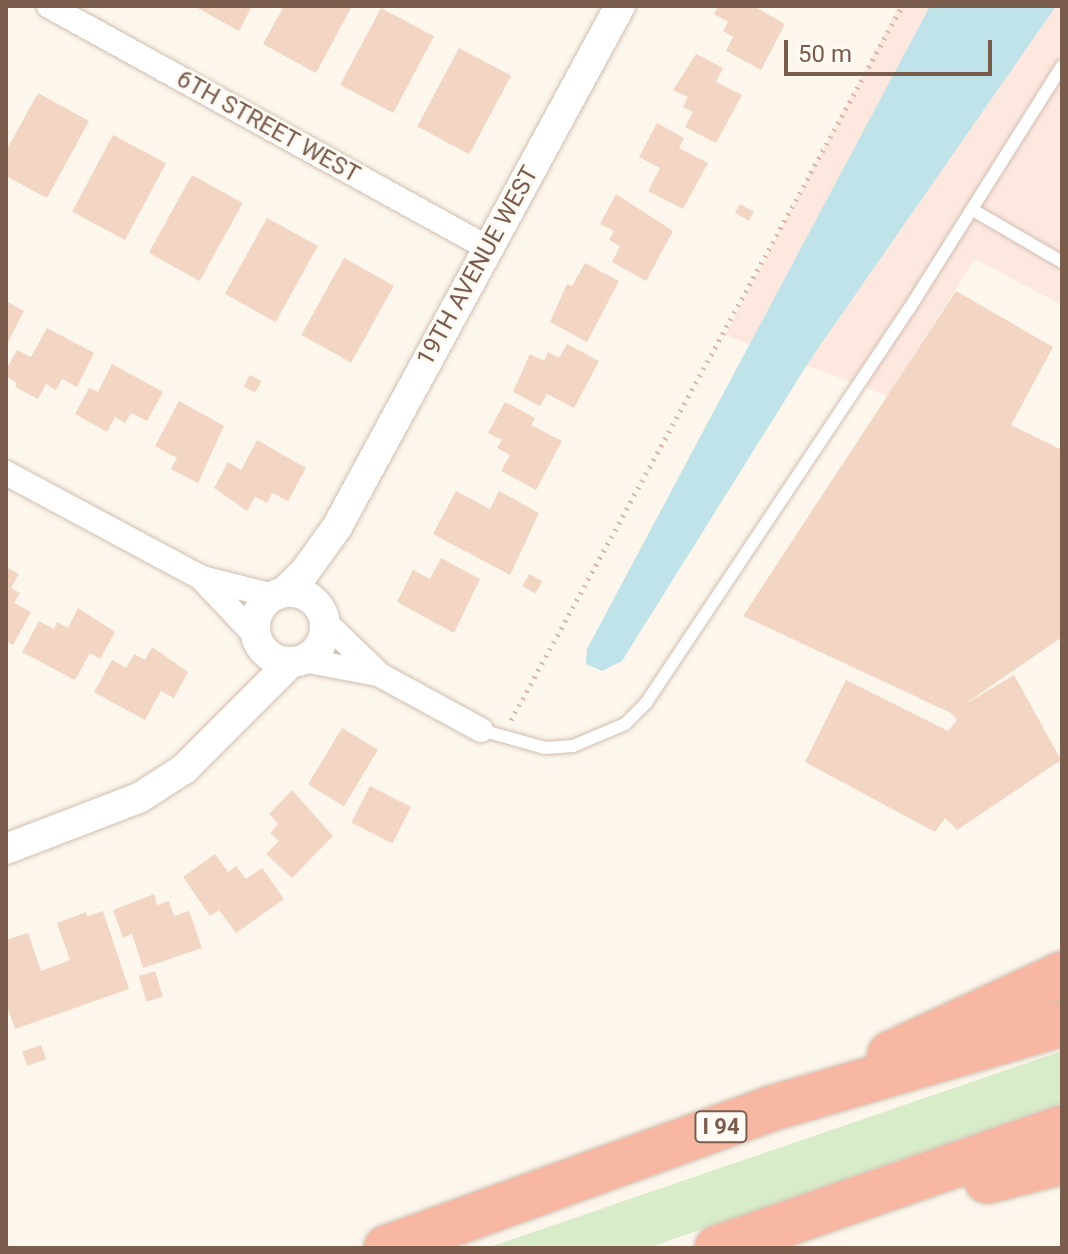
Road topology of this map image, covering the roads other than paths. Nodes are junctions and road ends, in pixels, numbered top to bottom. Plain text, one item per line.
1 (49, 6) edge
2 (620, 6) edge
3 (1062, 66) edge
4 (973, 210) junction
5 (488, 248) junction
6 (1062, 262) edge
7 (6, 473) edge
8 (337, 527) junction
9 (202, 578) junction
10 (278, 594) junction
11 (323, 617) junction
12 (258, 641) junction
13 (297, 661) junction
14 (380, 675) junction
15 (228, 723) junction
16 (491, 734) joint
17 (6, 849) edge
18 (1062, 974) edge
19 (1062, 1024) edge
20 (829, 1091) junction
21 (1062, 1128) edge
22 (1062, 1162) edge
23 (797, 1222) junction
24 (386, 1248) edge
25 (717, 1248) edge

1 - 5 street, 6TH STREET WEST
2 - 5 street, 19TH AVENUE WEST
3 - 4 lane
4 - 6 lane
4 - 16 lane
5 - 8 street, 19TH AVENUE WEST
7 - 9 street
8 - 10 street, 19TH AVENUE WEST
8 - 11 street, 19TH AVENUE WEST
9 - 10 street
9 - 12 street
10 - 11 street
10 - 12 street
11 - 13 street
11 - 14 street
12 - 13 street
12 - 15 street
13 - 14 street
13 - 15 street
14 - 16 street
15 - 17 street
18 - 20 highway
19 - 20 highway, I 94
20 - 24 highway, I 94
21 - 23 highway
22 - 23 highway
23 - 25 highway

